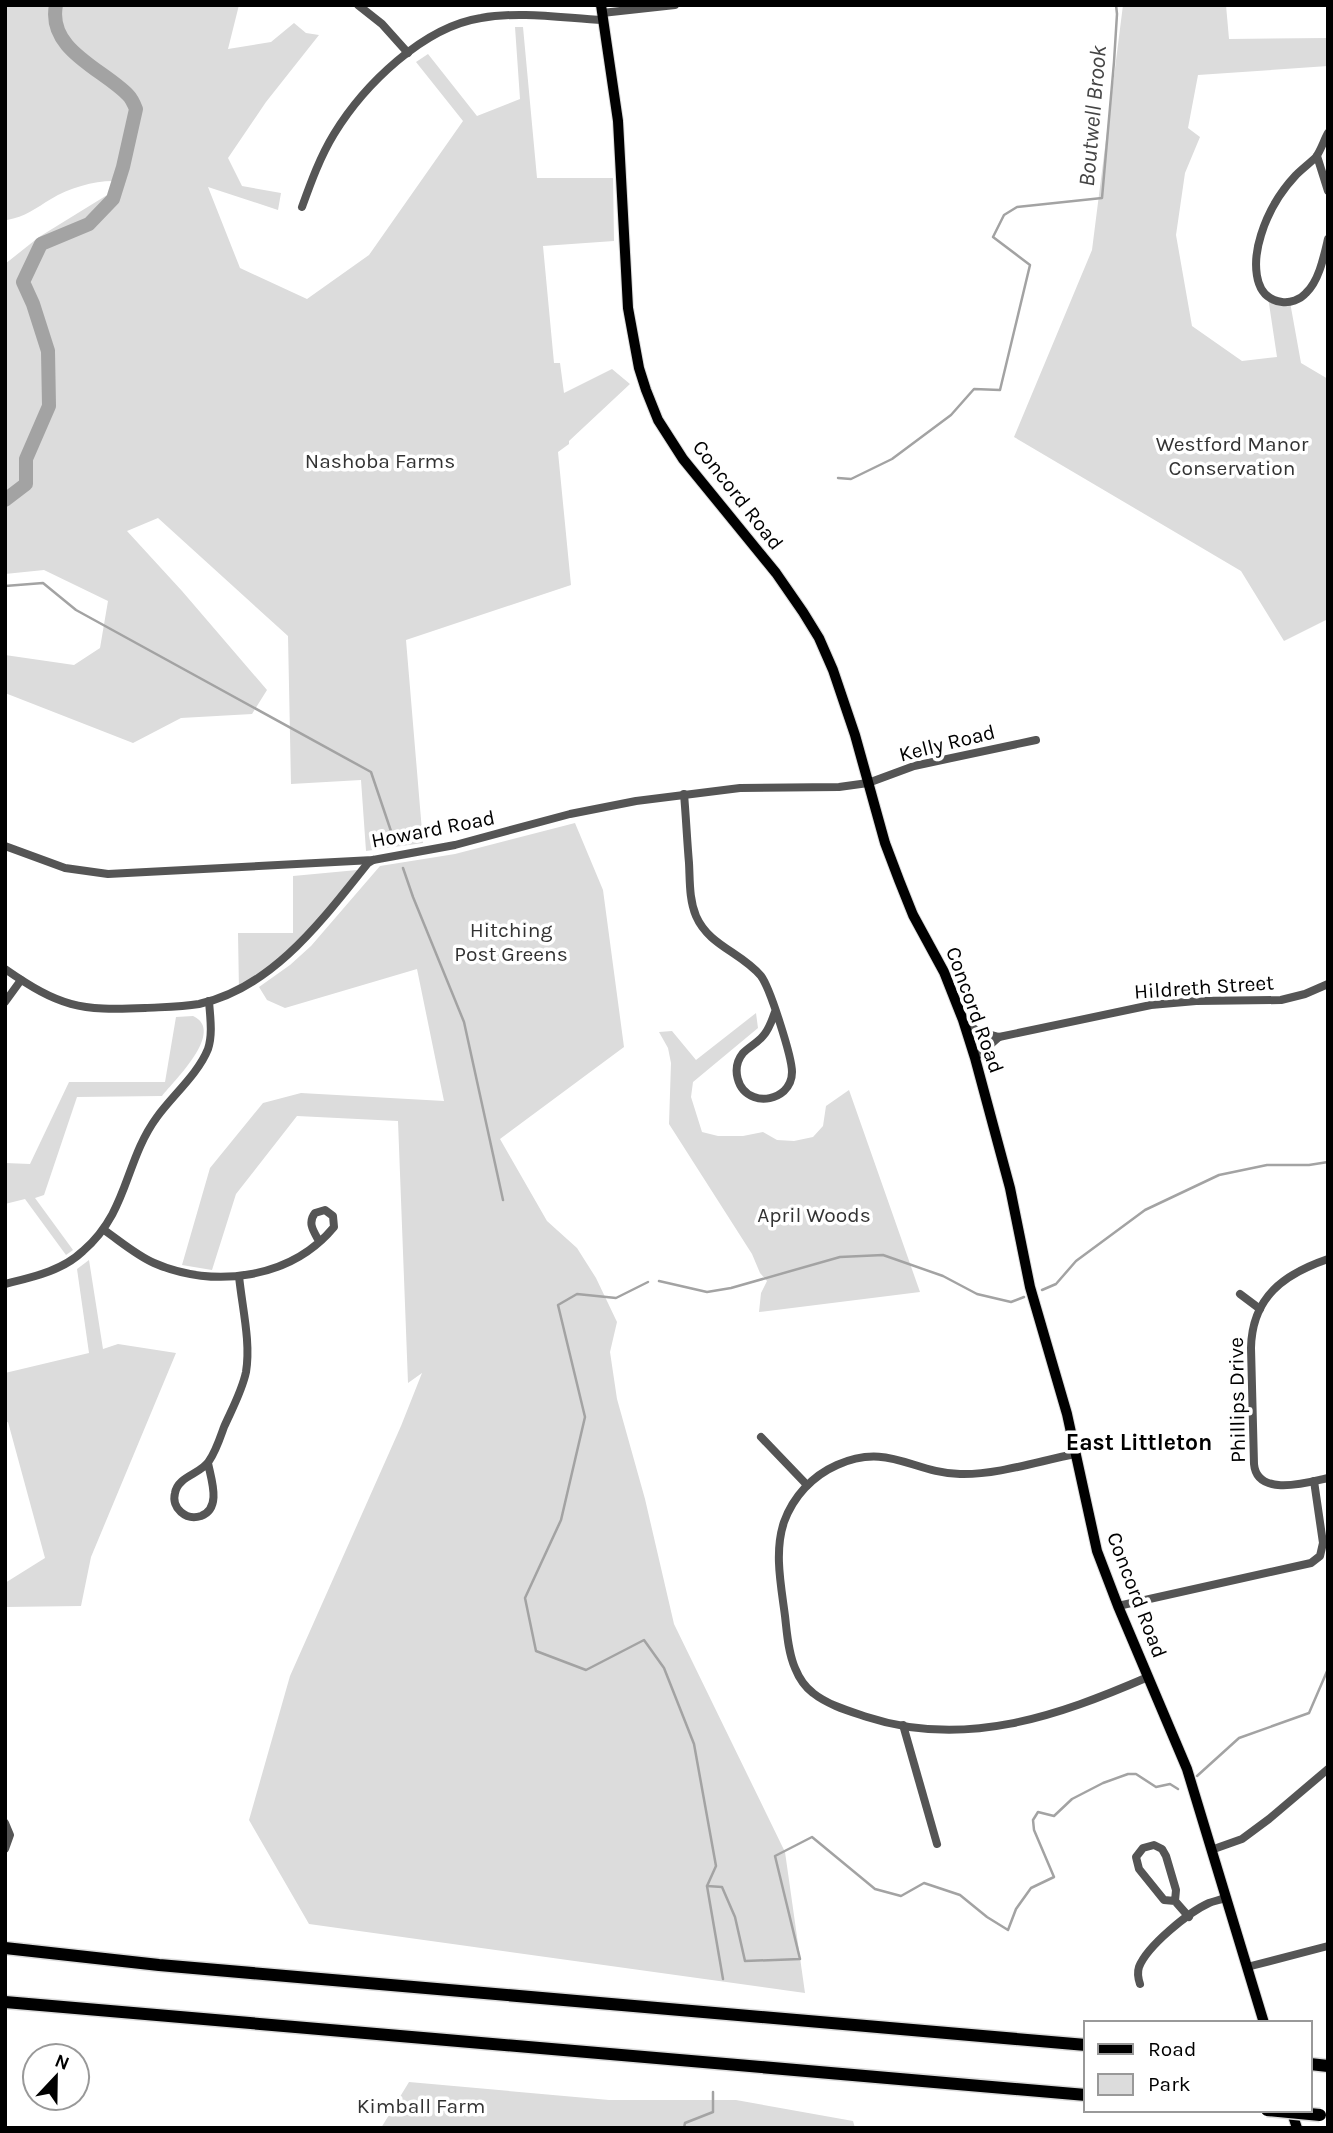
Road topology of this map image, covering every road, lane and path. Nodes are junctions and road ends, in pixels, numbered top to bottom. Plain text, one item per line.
1 (358, 5) edge
2 (675, 5) edge
3 (602, 13) edge
4 (408, 53) junction
5 (1328, 133) edge
6 (1317, 156) junction
7 (1328, 191) edge
8 (302, 207) dead end
9 (1328, 239) edge
10 (1036, 740) dead end
11 (868, 783) junction
12 (684, 794) junction
13 (5, 846) edge
14 (373, 860) junction
15 (5, 969) edge
16 (21, 980) junction
17 (1328, 984) edge
18 (209, 1001) junction
19 (5, 1002) edge
20 (775, 1013) junction
21 (963, 1020) junction
22 (999, 1037) junction
23 (975, 1058) junction
24 (104, 1230) junction
25 (319, 1241) dead end
26 (1328, 1259) edge
27 (239, 1276) junction
28 (5, 1284) edge
29 (1240, 1294) dead end
30 (1260, 1309) junction
31 (761, 1437) dead end
32 (1075, 1454) junction
33 (208, 1463) junction
34 (1328, 1478) edge
35 (1314, 1481) junction
36 (807, 1485) junction
37 (1118, 1606) junction
38 (1148, 1677) junction
39 (903, 1724) junction
40 (1328, 1769) edge
41 (5, 1823) edge
42 (937, 1844) dead end
43 (5, 1849) edge
44 (1211, 1850) junction
45 (1226, 1898) junction
46 (1175, 1901) junction
47 (1189, 1916) junction
48 (1328, 1946) edge
49 (5, 1948) edge
50 (1247, 1967) junction
51 (1140, 1984) dead end
52 (5, 2002) edge
53 (1263, 2021) edge
54 (1084, 2045) edge
55 (1084, 2095) edge
56 (1290, 2112) edge
57 (1324, 2115) edge

1 - 4 street
2 - 3 street
3 - 4 street
3 - 11 main road, Concord Road
4 - 8 street
5 - 6 street
6 - 7 street
6 - 9 street
10 - 11 street, Kelly Road
11 - 12 street, Howard Road
11 - 21 main road, Concord Road
12 - 14 street, Howard Road
12 - 20 street
13 - 14 street, Howard Road
14 - 18 street
15 - 16 street
16 - 18 street
16 - 19 street
17 - 22 street, Hildreth Street
18 - 24 street
20 - 20 street
21 - 22 street
21 - 23 main road, Concord Road
22 - 23 street, Hildreth Street
23 - 32 main road, Concord Road
24 - 27 street
24 - 28 street
25 - 27 street
26 - 30 street, Phillips Drive
27 - 33 street
29 - 30 street
30 - 35 street, Phillips Drive
31 - 36 street
32 - 36 street
32 - 37 main road, Concord Road
33 - 33 street
34 - 35 street, Phillips Drive
35 - 37 street
36 - 39 street
37 - 38 main road, Concord Road
38 - 39 street
38 - 44 main road, Concord Road
39 - 42 street
40 - 44 street
41 - 43 street
44 - 45 main road, Concord Road
45 - 47 street
45 - 50 main road, Concord Road
46 - 46 street
46 - 47 street
47 - 51 street
48 - 50 street
49 - 54 highway
50 - 53 main road, Concord Road
52 - 55 highway
56 - 57 highway, bridge

